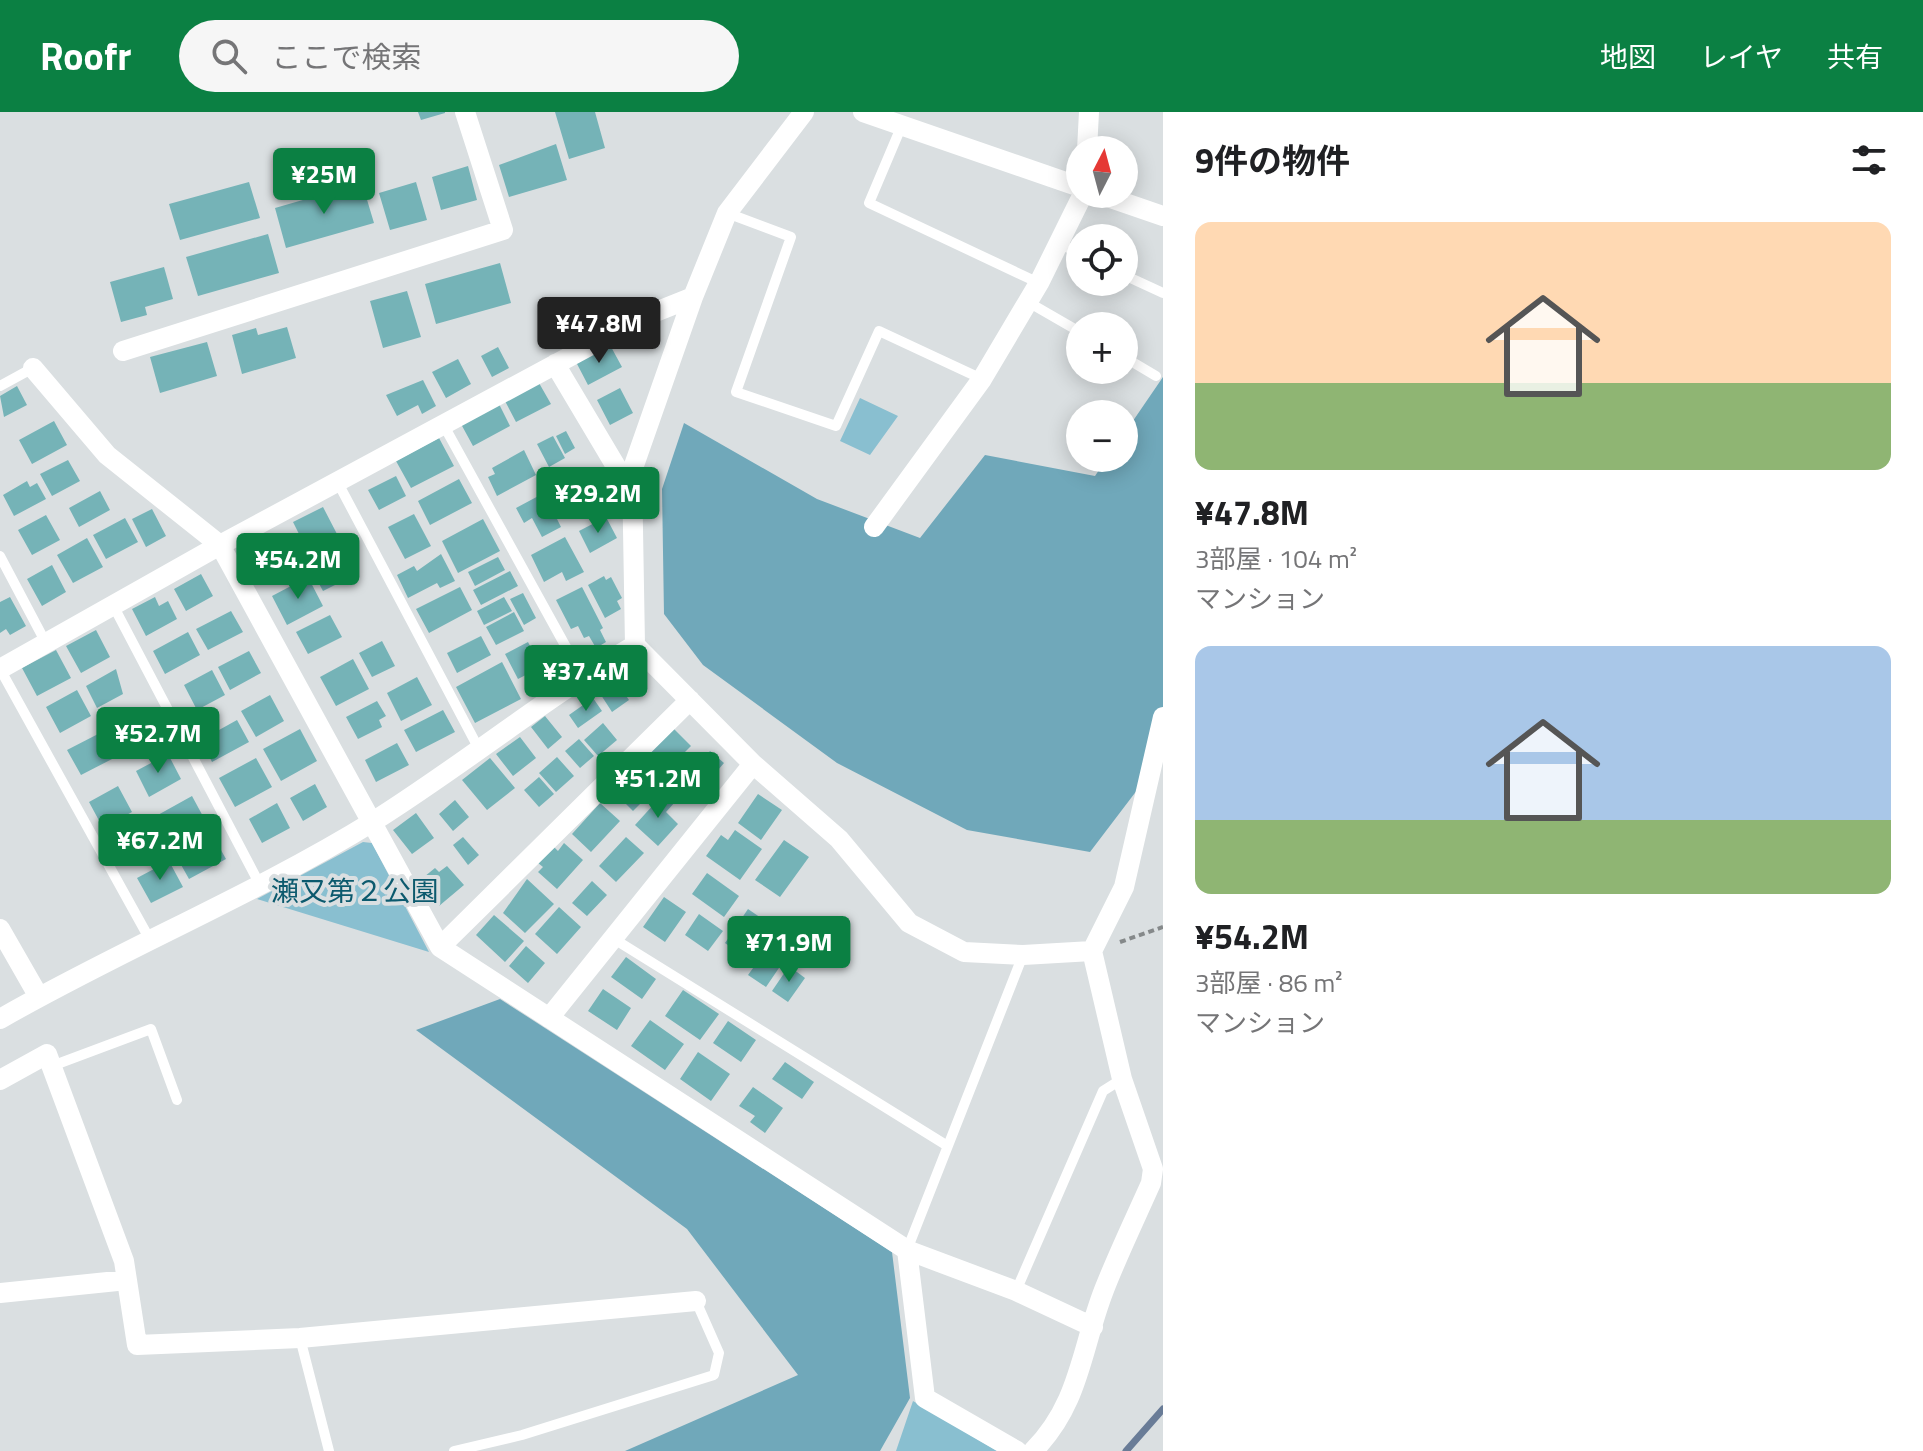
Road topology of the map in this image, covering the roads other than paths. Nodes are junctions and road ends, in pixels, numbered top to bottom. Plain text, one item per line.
1 (465, 112) edge
2 (804, 112) edge
3 (863, 112) edge
4 (1089, 112) edge
5 (902, 125) junction
6 (1088, 136) edge
7 (1066, 182) edge
8 (1138, 207) edge
9 (1076, 208) edge
10 (727, 213) junction
11 (1163, 216) edge
12 (1059, 243) junction
13 (1066, 247) edge
14 (1138, 281) edge
15 (1039, 283) junction
16 (1163, 293) edge
17 (693, 297) junction
18 (1028, 302) junction
19 (1066, 324) edge
20 (123, 351) dead end
21 (555, 364) junction
22 (1138, 365) edge
23 (33, 368) joint
24 (1156, 376) dead end
25 (982, 379) junction
26 (0, 386) edge
27 (443, 424) junction
28 (337, 481) junction
29 (633, 495) junction
30 (874, 527) dead end
31 (220, 545) junction
32 (0, 556) edge
33 (114, 607) junction
34 (47, 645) junction
35 (635, 645) junction
36 (0, 669) edge
37 (582, 676) junction
38 (690, 700) junction
39 (1163, 717) edge
40 (480, 751) junction
41 (753, 764) junction
42 (372, 822) junction
43 (259, 883) junction
44 (0, 929) edge
45 (149, 938) junction
46 (614, 939) junction
47 (440, 947) junction
48 (1092, 951) junction
49 (1023, 955) junction
50 (39, 997) junction
51 (549, 1018) junction
52 (0, 1019) edge
53 (52, 1066) junction
54 (1122, 1079) junction
55 (0, 1080) edge
56 (177, 1100) dead end
57 (946, 1145) junction
58 (907, 1250) junction
59 (127, 1280) junction
60 (1016, 1291) junction
61 (0, 1293) edge
62 (696, 1301) joint
63 (1093, 1327) junction
64 (300, 1338) junction
65 (329, 1451) edge
66 (454, 1451) edge
67 (1017, 1451) edge
68 (1033, 1451) edge

1 - 20 street
2 - 10 street
3 - 5 street
4 - 6 street
5 - 7 street
5 - 15 lane
8 - 11 street
9 - 12 street
10 - 17 street
10 - 25 lane
12 - 13 lane
12 - 15 street
14 - 16 lane
15 - 18 street
17 - 21 street
17 - 29 street
18 - 19 lane
18 - 25 street
21 - 27 street
21 - 29 street
22 - 24 lane
23 - 26 lane
23 - 31 street
25 - 30 street
27 - 28 street
27 - 37 lane
28 - 31 street
28 - 40 lane
29 - 35 street
31 - 33 street
31 - 42 street
32 - 34 lane
33 - 34 street
33 - 43 lane
34 - 36 street
35 - 37 street
35 - 38 street
36 - 45 lane
37 - 40 street
38 - 41 street
38 - 47 street
39 - 48 street
40 - 42 street
41 - 46 street
41 - 49 street
42 - 43 street
42 - 47 street
43 - 45 street
44 - 50 street
45 - 50 street
46 - 51 street
46 - 57 lane
47 - 51 street
48 - 49 street
48 - 54 street
49 - 57 lane
50 - 52 street
51 - 58 street
53 - 55 street
53 - 56 lane
53 - 59 street
54 - 60 lane
54 - 63 street
57 - 58 lane
58 - 60 street
58 - 67 street
59 - 61 street
59 - 64 street
60 - 63 street
62 - 64 street
62 - 66 lane
63 - 68 street
64 - 65 lane

